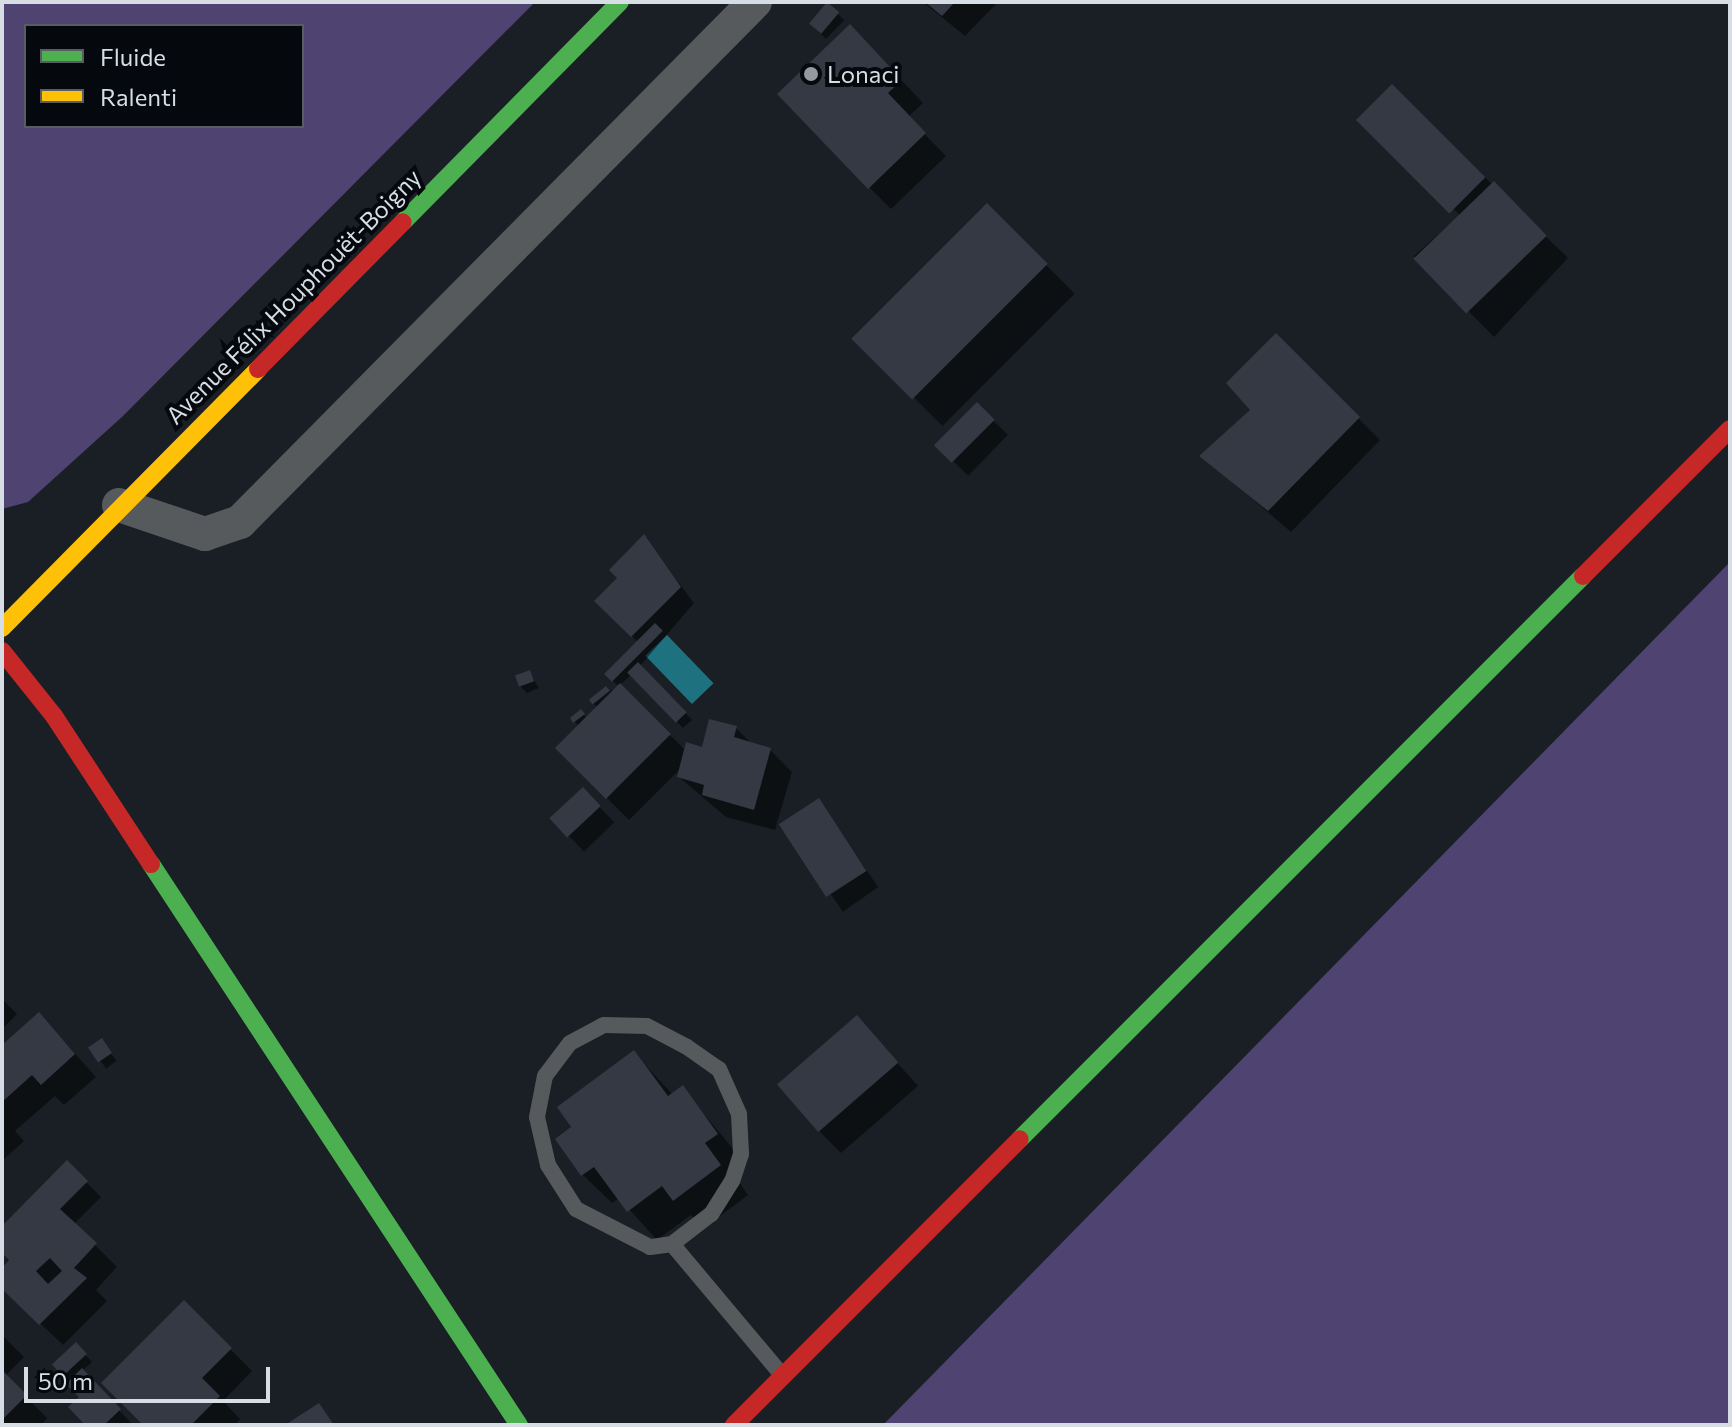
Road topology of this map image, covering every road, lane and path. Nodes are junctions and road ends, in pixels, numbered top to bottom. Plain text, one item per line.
1 (620, 2) edge
2 (755, 2) edge
3 (1730, 429) edge
4 (119, 505) junction
5 (2, 628) edge
6 (2, 651) edge
7 (672, 1244) junction
8 (782, 1375) junction
9 (519, 1425) edge
10 (734, 1425) edge

1 - 4 main road, Avenue Félix Houphouët-Boigny
2 - 4 street
3 - 8 main road
4 - 5 main road, Avenue Félix Houphouët-Boigny
6 - 9 main road
7 - 7 lane
7 - 8 lane
8 - 10 main road

